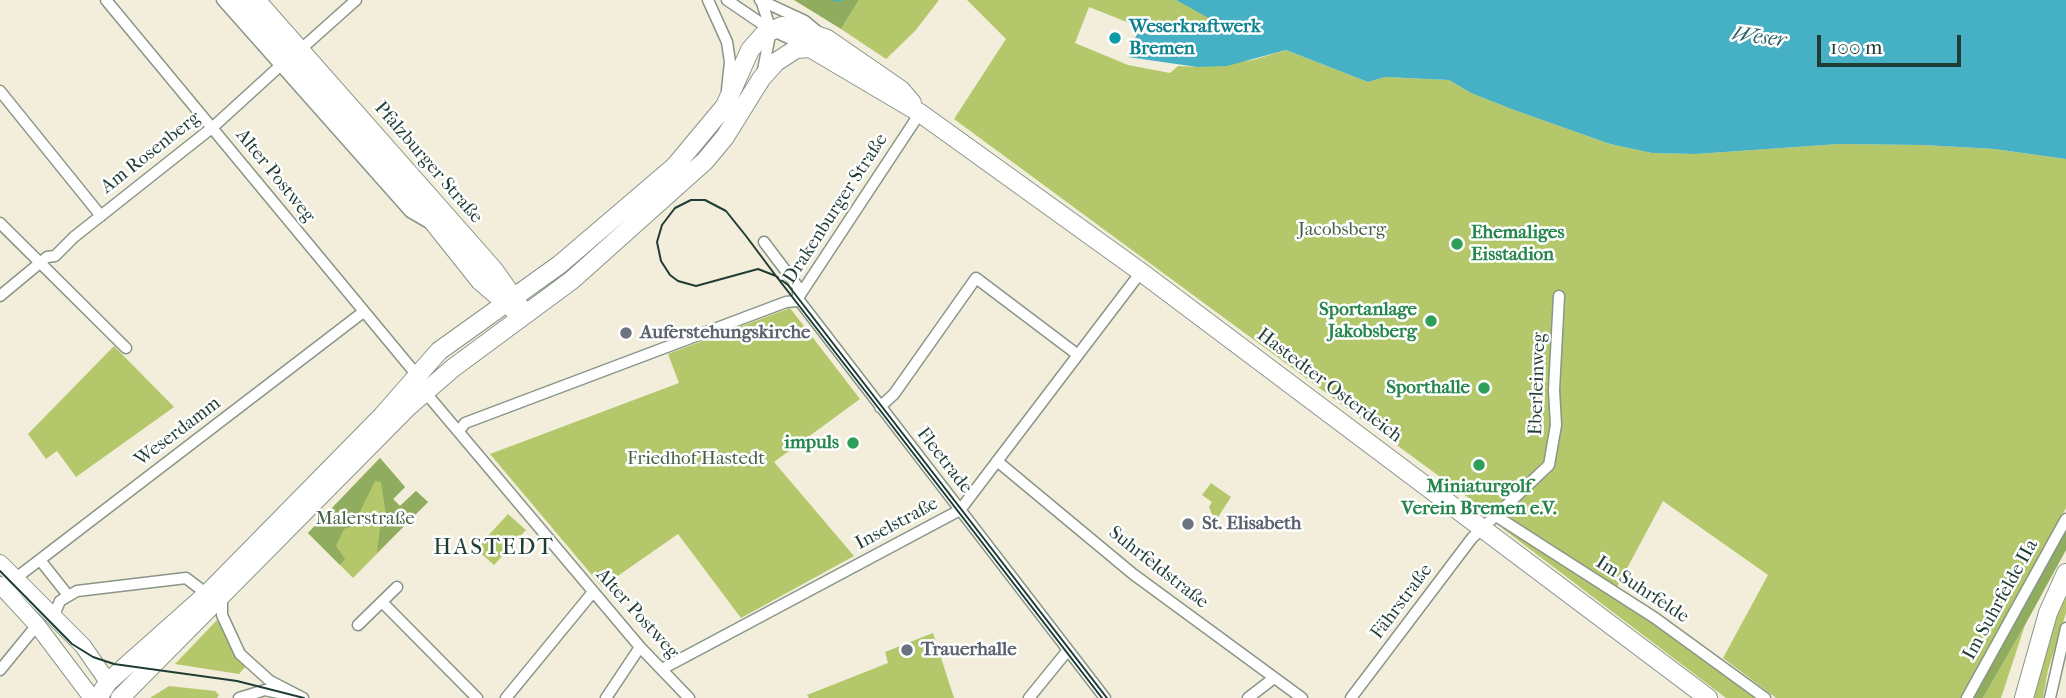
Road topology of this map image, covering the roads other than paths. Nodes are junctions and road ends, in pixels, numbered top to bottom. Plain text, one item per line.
1 (106, 0) edge
2 (222, 0) edge
3 (238, 0) edge
4 (256, 0) edge
5 (356, 0) edge
6 (708, 0) edge
7 (727, 0) edge
8 (760, 0) edge
9 (771, 30) junction
10 (827, 39) junction
11 (810, 48) junction
12 (300, 50) junction
13 (748, 56) junction
14 (730, 62) junction
15 (281, 65) junction
16 (762, 73) junction
17 (0, 91) edge
18 (725, 106) junction
19 (920, 113) junction
20 (213, 127) junction
21 (101, 216) junction
22 (0, 223) edge
23 (433, 225) junction
24 (764, 242) dead end
25 (41, 263) junction
26 (1141, 272) junction
27 (480, 281) junction
28 (0, 296) edge
29 (1559, 296) dead end
30 (798, 299) junction
31 (511, 301) junction
32 (362, 313) junction
33 (524, 317) junction
34 (481, 319) junction
35 (126, 348) dead end
36 (1077, 355) junction
37 (416, 374) junction
38 (425, 392) junction
39 (880, 407) junction
40 (459, 431) junction
41 (997, 461) junction
42 (960, 510) junction
43 (1496, 516) junction
44 (2066, 519) edge
45 (1482, 528) junction
46 (40, 560) junction
47 (0, 563) edge
48 (2066, 573) edge
49 (16, 578) junction
50 (0, 586) edge
51 (397, 587) dead end
52 (593, 592) junction
53 (67, 594) junction
54 (215, 596) junction
55 (382, 602) junction
56 (54, 615) junction
57 (37, 625) junction
58 (358, 625) dead end
59 (2066, 628) edge
60 (640, 648) junction
61 (1068, 650) junction
62 (662, 669) junction
63 (0, 670) edge
64 (1274, 678) junction
65 (108, 682) junction
66 (240, 697) edge
67 (92, 698) edge
68 (98, 698) edge
69 (119, 698) edge
70 (300, 698) edge
71 (477, 698) edge
72 (506, 698) edge
73 (606, 698) edge
74 (689, 698) edge
75 (1029, 698) edge
76 (1105, 698) edge
77 (1248, 698) edge
78 (1302, 698) edge
79 (1351, 698) edge
80 (1707, 698) edge
81 (1765, 698) edge
82 (1967, 698) edge
83 (2024, 698) edge
84 (2050, 698) edge

1 - 20 street, Alter Postweg
2 - 15 street, Pfalzburger Straße
3 - 23 main road, Pfalzburger Straße
4 - 12 main road, Pfalzburger Straße
5 - 12 street
6 - 14 street
7 - 9 street, Hastedter Osterdeich
8 - 9 street
8 - 10 street, Hastedter Osterdeich
9 - 10 main road
9 - 11 street, Hastedter Osterdeich
9 - 13 main road
9 - 16 street
10 - 19 main road, Hastedter Osterdeich
11 - 16 main road
11 - 19 main road, Hastedter Osterdeich
12 - 31 main road, Pfalzburger Straße
13 - 14 street
13 - 16 street
13 - 18 main road
14 - 18 street
15 - 20 street, Am Rosenberg
15 - 23 street, Pfalzburger Straße
16 - 33 main road
17 - 21 street
18 - 31 main road
19 - 26 main road, Hastedter Osterdeich
19 - 30 street, Drakenburger Straße
20 - 21 street, Am Rosenberg
20 - 32 street, Alter Postweg
21 - 25 street, Am Rosenberg
22 - 25 street
23 - 27 main road, Pfalzburger Straße
24 - 30 street, Fleetrade
25 - 28 street, Am Rosenberg
25 - 35 street
26 - 36 street, Inselstraße
26 - 45 main road, Hastedter Osterdeich
27 - 31 main road, Pfalzburger Straße
27 - 34 main road
29 - 43 street, Eberleinweg
30 - 39 street, Fleetrade
30 - 40 street, Drakenburger Straße
31 - 33 main road, Pfalzburger Straße
31 - 34 main road
32 - 37 street, Alter Postweg
32 - 46 street, Weserdamm
33 - 38 main road
34 - 37 main road
36 - 39 street
36 - 41 street, Inselstraße
37 - 54 main road
38 - 40 street, Alter Postweg
38 - 54 main road
39 - 42 street, Fleetrade
40 - 52 street, Alter Postweg
41 - 42 street, Inselstraße
41 - 64 street, Suhrfeldstraße
42 - 61 street, Fleetrade
42 - 62 street, Inselstraße
43 - 45 street, Eberleinweg
43 - 81 street, Im Suhrfelde
44 - 82 street, Im Suhrfelde IIa
45 - 79 street, Fährstraße
45 - 80 main road, Hastedter Osterdeich
46 - 49 street, Weserdamm
46 - 53 street
47 - 49 main road
48 - 83 main road
49 - 56 main road
50 - 57 main road
51 - 55 street
52 - 60 street, Alter Postweg
52 - 72 street
53 - 54 street
53 - 56 street
54 - 65 main road
54 - 69 main road
54 - 70 street
55 - 58 street
55 - 71 street
56 - 65 main road
57 - 63 street
57 - 67 main road
59 - 84 street
60 - 62 street, Alter Postweg
60 - 73 street
61 - 75 street
61 - 76 street, Fleetrade
62 - 74 street, Alter Postweg
64 - 77 street
64 - 78 street, Suhrfeldstraße
65 - 68 main road
65 - 69 main road
66 - 70 street

